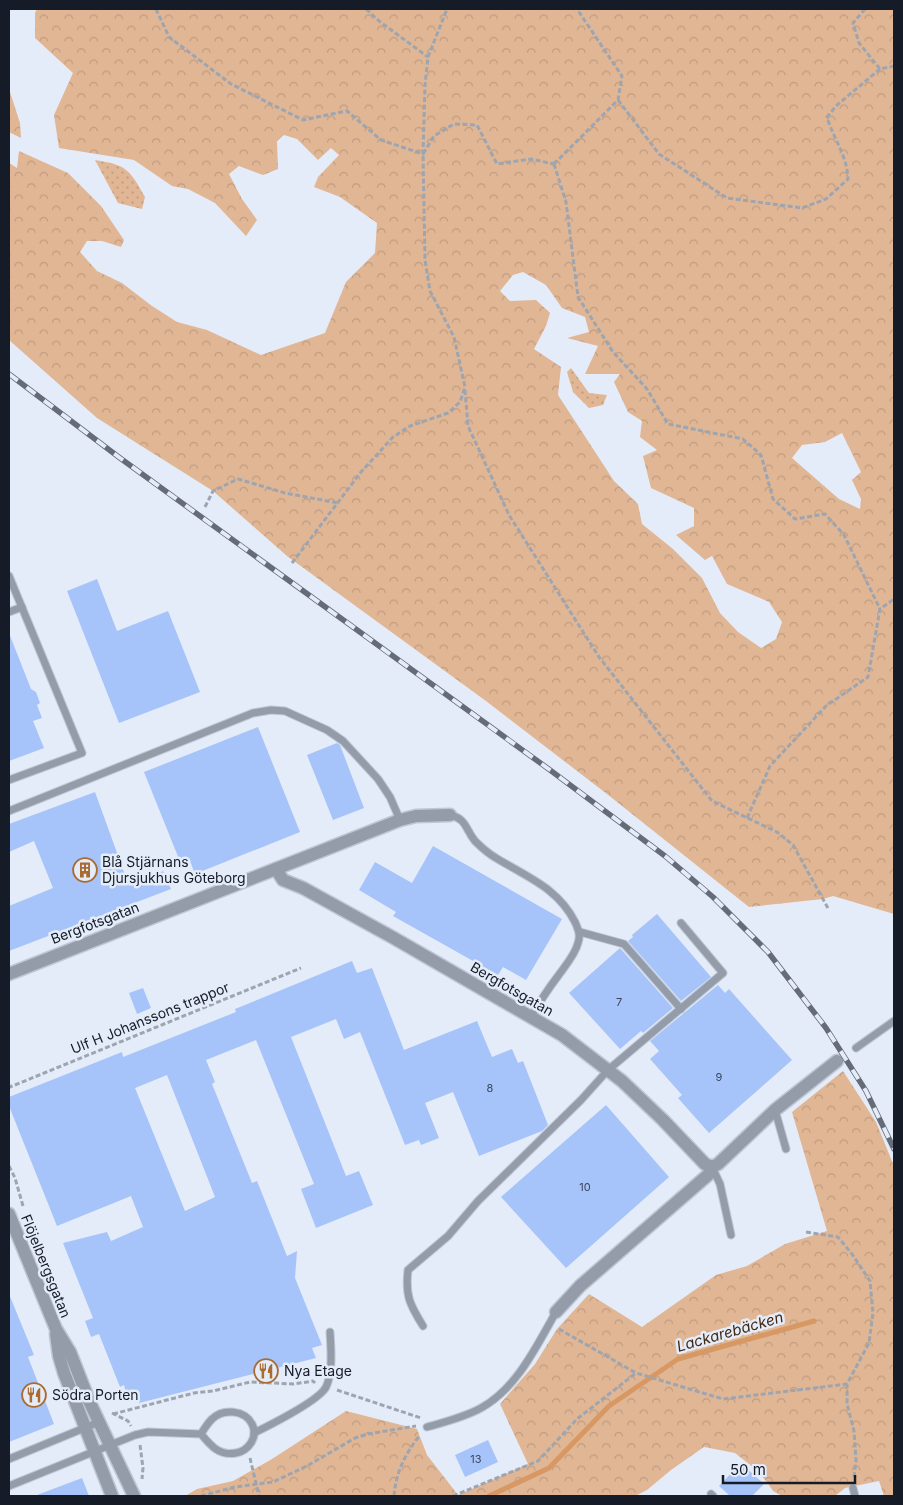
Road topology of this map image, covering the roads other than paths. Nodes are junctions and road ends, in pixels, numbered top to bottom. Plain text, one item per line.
1 (9, 578) edge
2 (22, 607) junction
3 (9, 612) edge
4 (9, 780) edge
5 (9, 811) edge
6 (450, 815) joint
7 (400, 820) junction
8 (276, 868) junction
9 (681, 923) dead end
10 (580, 932) junction
11 (9, 974) edge
12 (681, 1009) junction
13 (530, 1017) junction
14 (894, 1021) edge
15 (856, 1048) dead end
16 (837, 1061) dead end
17 (608, 1070) junction
18 (775, 1110) junction
19 (786, 1149) dead end
20 (712, 1167) junction
21 (9, 1214) edge
22 (731, 1235) dead end
23 (552, 1318) joint
24 (423, 1326) dead end
25 (56, 1329) junction
26 (330, 1332) dead end
27 (99, 1422) junction
28 (427, 1427) road end
29 (85, 1428) junction
30 (254, 1433) junction
31 (201, 1434) junction
32 (110, 1445) junction
33 (94, 1452) junction
34 (9, 1459) edge
35 (9, 1486) edge
36 (853, 1488) road end
37 (112, 1496) edge
38 (134, 1496) edge
39 (855, 1496) edge

1 - 2 lane
2 - 3 lane
2 - 4 lane
5 - 7 lane
6 - 7 street, Bergfotsgatan
6 - 10 lane
7 - 8 street, Bergfotsgatan
8 - 11 street, Bergfotsgatan
8 - 13 street, Bergfotsgatan
9 - 12 lane
10 - 12 lane
10 - 13 lane
12 - 17 lane
13 - 17 street, Bergfotsgatan
14 - 15 lane
16 - 18 street
17 - 20 street, Bergfotsgatan
17 - 24 lane
18 - 19 lane
18 - 20 street
20 - 22 lane
20 - 23 street
21 - 25 street, Flöjelbergsgatan
23 - 28 lane
25 - 27 street, Flöjelbergsgatan
25 - 29 street, Flöjelbergsgatan
26 - 30 lane
27 - 29 lane
27 - 32 street, Flöjelbergsgatan
29 - 33 street, Flöjelbergsgatan
29 - 34 lane
30 - 31 lane
30 - 31 lane
31 - 32 lane
32 - 33 lane
32 - 38 street, Flöjelbergsgatan
33 - 35 lane
33 - 37 street, Flöjelbergsgatan
36 - 39 lane

